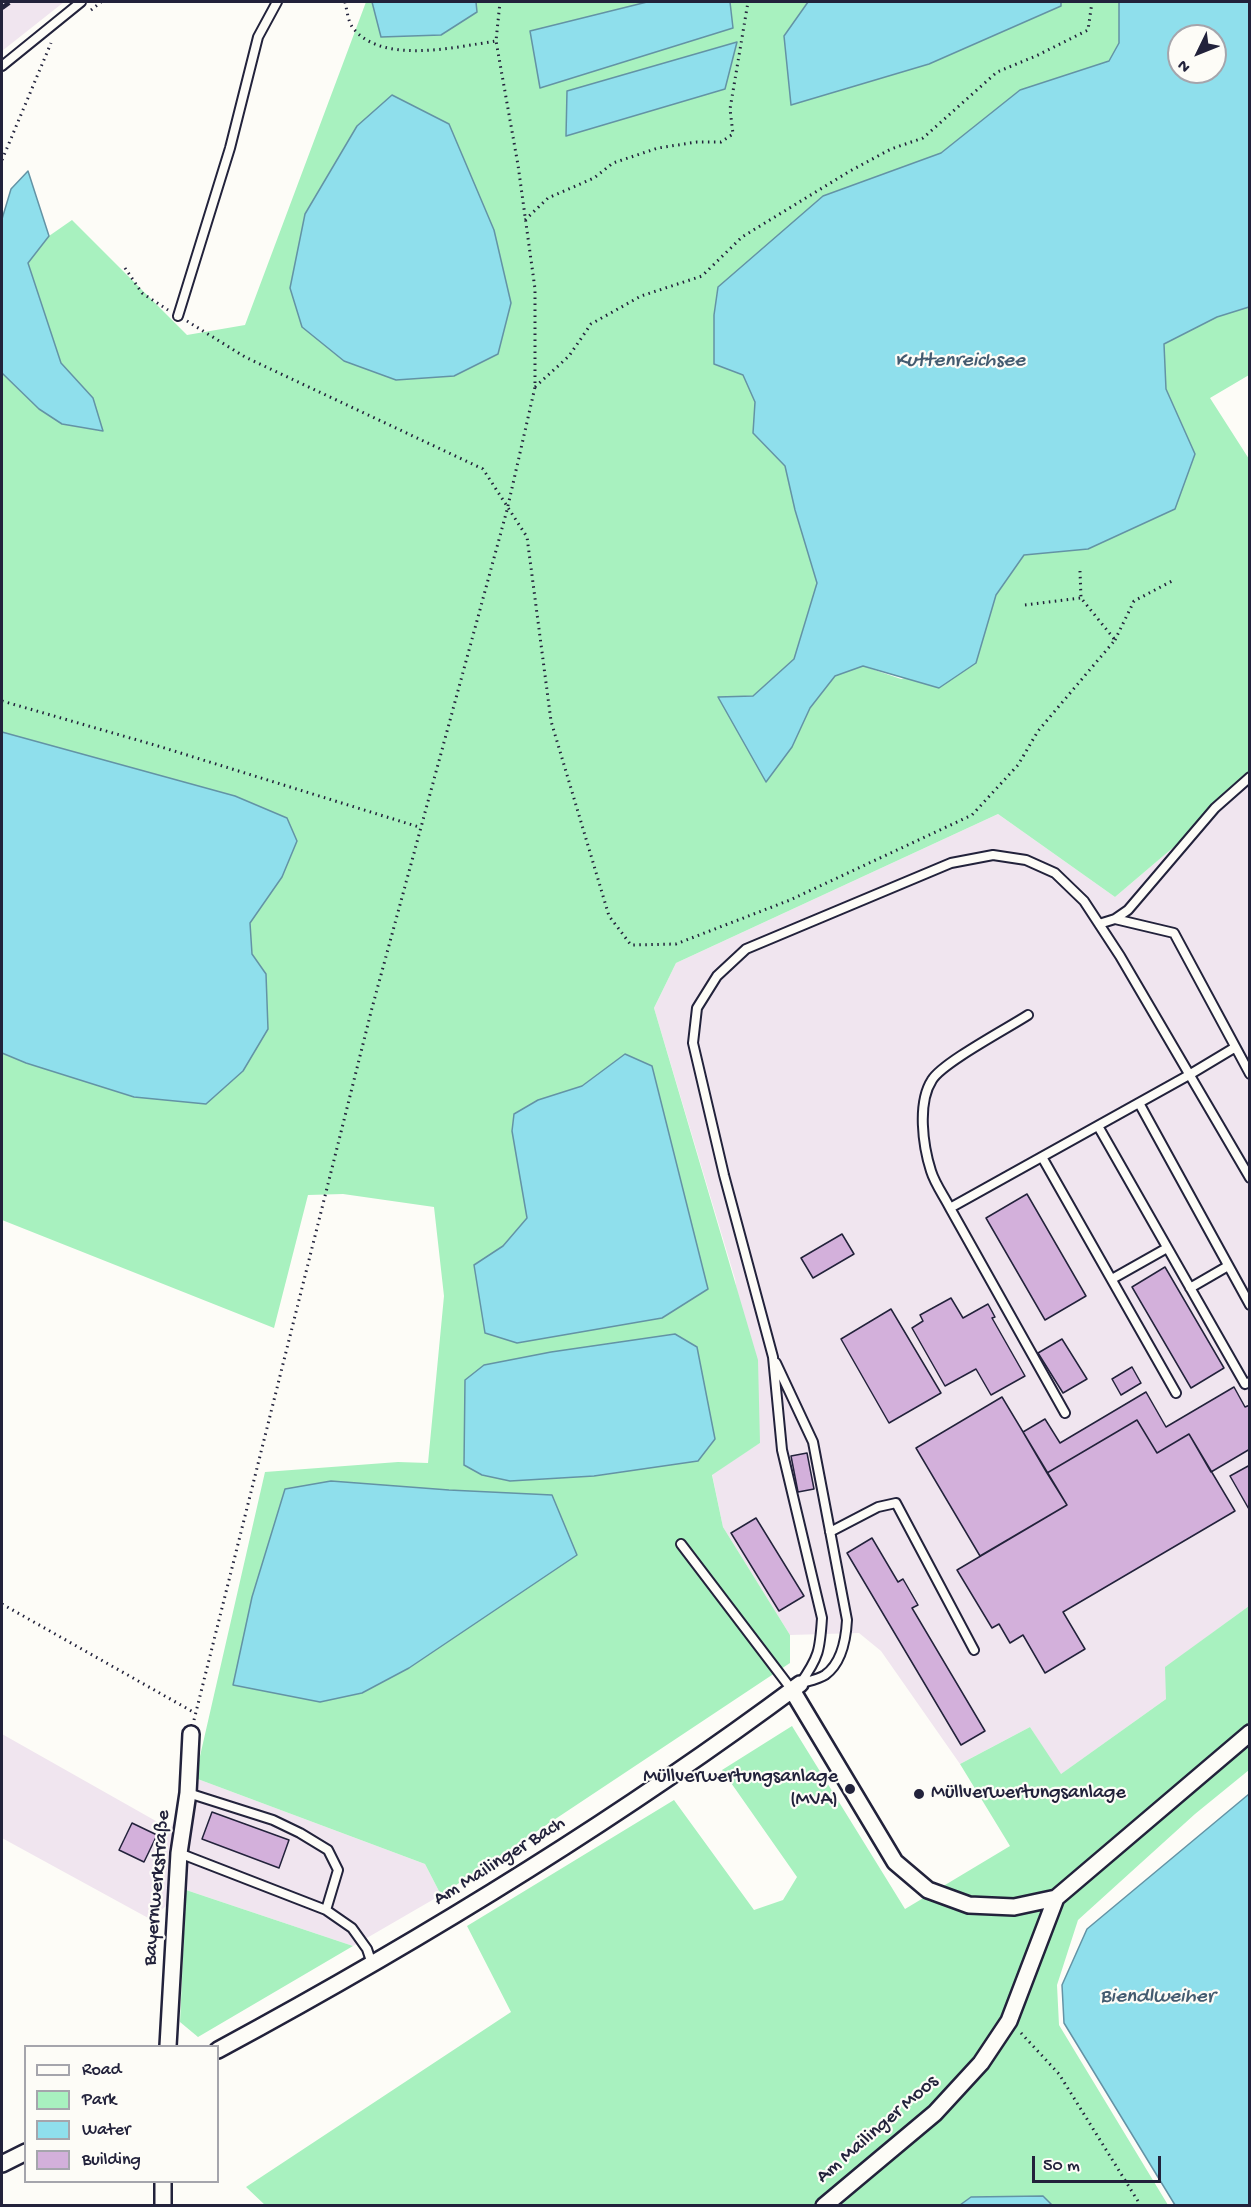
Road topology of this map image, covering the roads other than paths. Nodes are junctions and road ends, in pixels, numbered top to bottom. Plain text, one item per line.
1 (81, 2) edge
2 (277, 2) edge
3 (2, 66) edge
4 (177, 316) road end
5 (1250, 777) edge
6 (1115, 919) junction
7 (1099, 924) junction
8 (1028, 1015) dead end
9 (1234, 1048) junction
10 (1250, 1074) edge
11 (1190, 1076) junction
12 (1139, 1103) junction
13 (1098, 1126) junction
14 (1042, 1157) junction
15 (1250, 1178) edge
16 (950, 1208) junction
17 (1167, 1248) junction
18 (1228, 1266) junction
19 (1112, 1279) junction
20 (1190, 1288) junction
21 (1250, 1305) edge
22 (773, 1357) junction
23 (1250, 1382) edge
24 (1176, 1394) dead end
25 (1065, 1413) dead end
26 (830, 1532) junction
27 (681, 1544) dead end
28 (974, 1650) dead end
29 (796, 1687) junction
30 (1250, 1733) edge
31 (190, 1734) road end
32 (188, 1792) junction
33 (179, 1853) junction
34 (1056, 1898) junction
35 (326, 1910) junction
36 (372, 1964) junction
37 (168, 2045) edge
38 (219, 2049) edge
39 (24, 2153) edge
40 (2, 2164) edge
41 (163, 2183) edge
42 (163, 2205) edge
43 (824, 2205) edge

1 - 3 lane
2 - 4 lane
5 - 6 lane
6 - 7 lane
6 - 9 lane
7 - 11 lane
7 - 22 lane
8 - 16 lane
9 - 10 lane
9 - 11 lane
11 - 12 lane
11 - 15 lane
12 - 13 lane
12 - 18 lane
13 - 14 lane
13 - 17 lane
14 - 16 lane
14 - 19 lane
16 - 25 lane
17 - 19 lane
17 - 20 lane
18 - 20 lane
18 - 21 lane
19 - 24 lane
20 - 23 lane
22 - 26 lane
22 - 29 lane
26 - 28 lane
26 - 29 lane
27 - 29 lane
29 - 34 street
29 - 36 street, Am Mailinger Bach
30 - 34 street, Am Mailinger Moos
31 - 32 street, Bayernwerkstraße
32 - 33 street, Bayernwerkstraße
32 - 35 lane
33 - 35 lane
33 - 37 street, Bayernwerkstraße
34 - 43 street, Am Mailinger Moos
35 - 36 lane
36 - 38 street, Am Mailinger Bach
39 - 40 street
41 - 42 street

